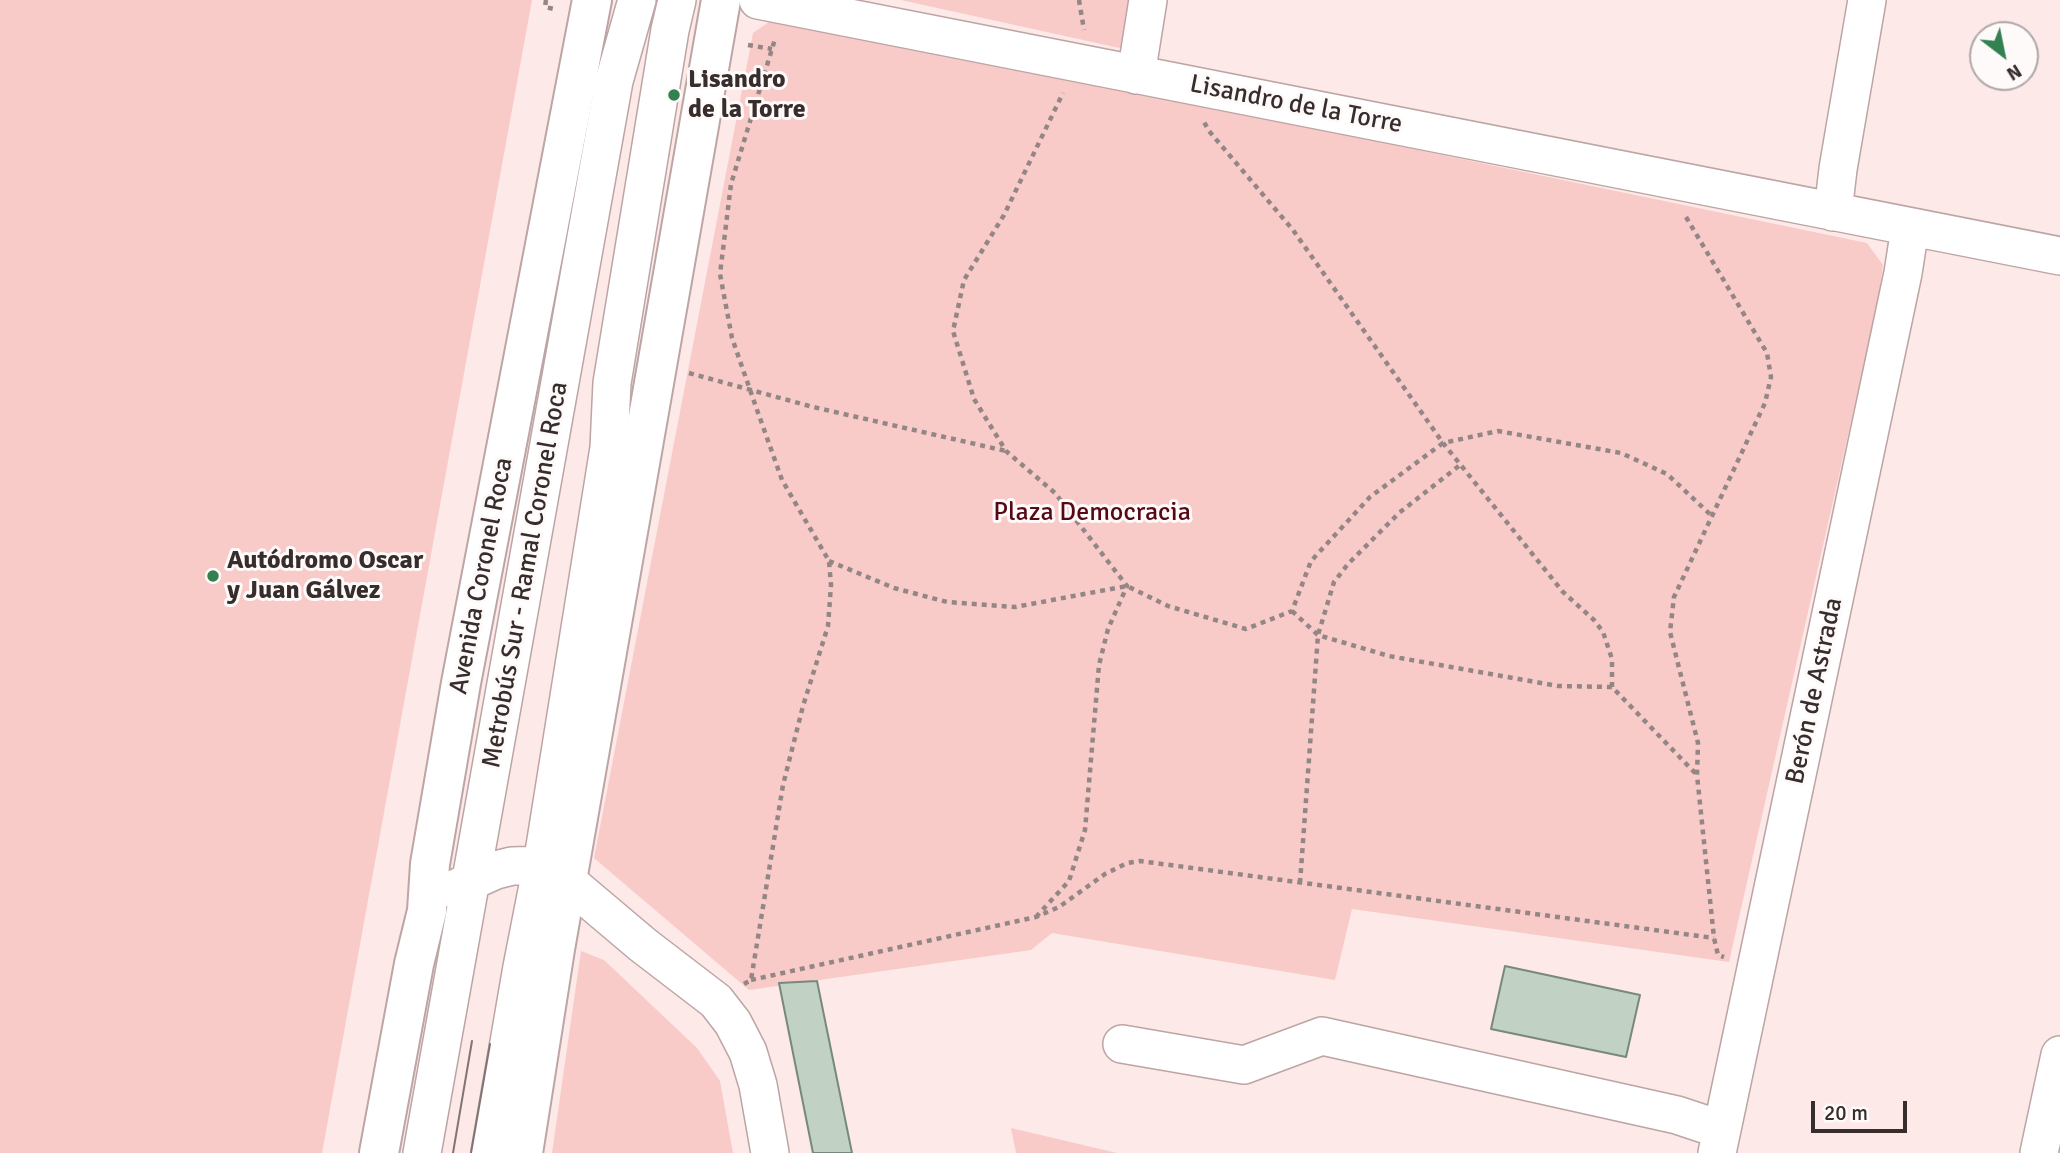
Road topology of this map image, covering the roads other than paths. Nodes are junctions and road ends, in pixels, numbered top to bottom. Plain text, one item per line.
1 (592, 0) edge
2 (638, 0) edge
3 (677, 0) edge
4 (721, 0) edge
5 (1148, 0) edge
6 (1867, 0) edge
7 (771, 2) edge
8 (1136, 75) junction
9 (1833, 212) junction
10 (1910, 228) junction
11 (2060, 256) edge
12 (554, 873) junction
13 (471, 882) junction
14 (427, 911) junction
15 (1122, 1044) dead end
16 (2060, 1055) edge
17 (1720, 1142) edge
18 (379, 1153) edge
19 (422, 1153) edge
20 (490, 1153) edge
21 (523, 1153) edge
22 (770, 1153) edge
23 (2039, 1153) edge

1 - 14 main road, Avenida Coronel Roca
2 - 13 street, Metrobús Sur - Ramal Coronel Roca
3 - 12 street, Metrobús Sur - Ramal Coronel Roca
4 - 12 main road
5 - 8 street
6 - 9 street
7 - 8 street, Lisandro de la Torre
8 - 9 street, Lisandro de la Torre
9 - 10 street, Lisandro de la Torre
10 - 11 street, Lisandro de la Torre
10 - 17 street, Berón de Astrada
12 - 13 street
12 - 20 street, Metrobús Sur - Ramal Coronel Roca
12 - 21 main road
12 - 22 street
13 - 14 street
13 - 19 street, Metrobús Sur - Ramal Coronel Roca
14 - 18 main road, Avenida Coronel Roca
15 - 17 street
16 - 23 street

